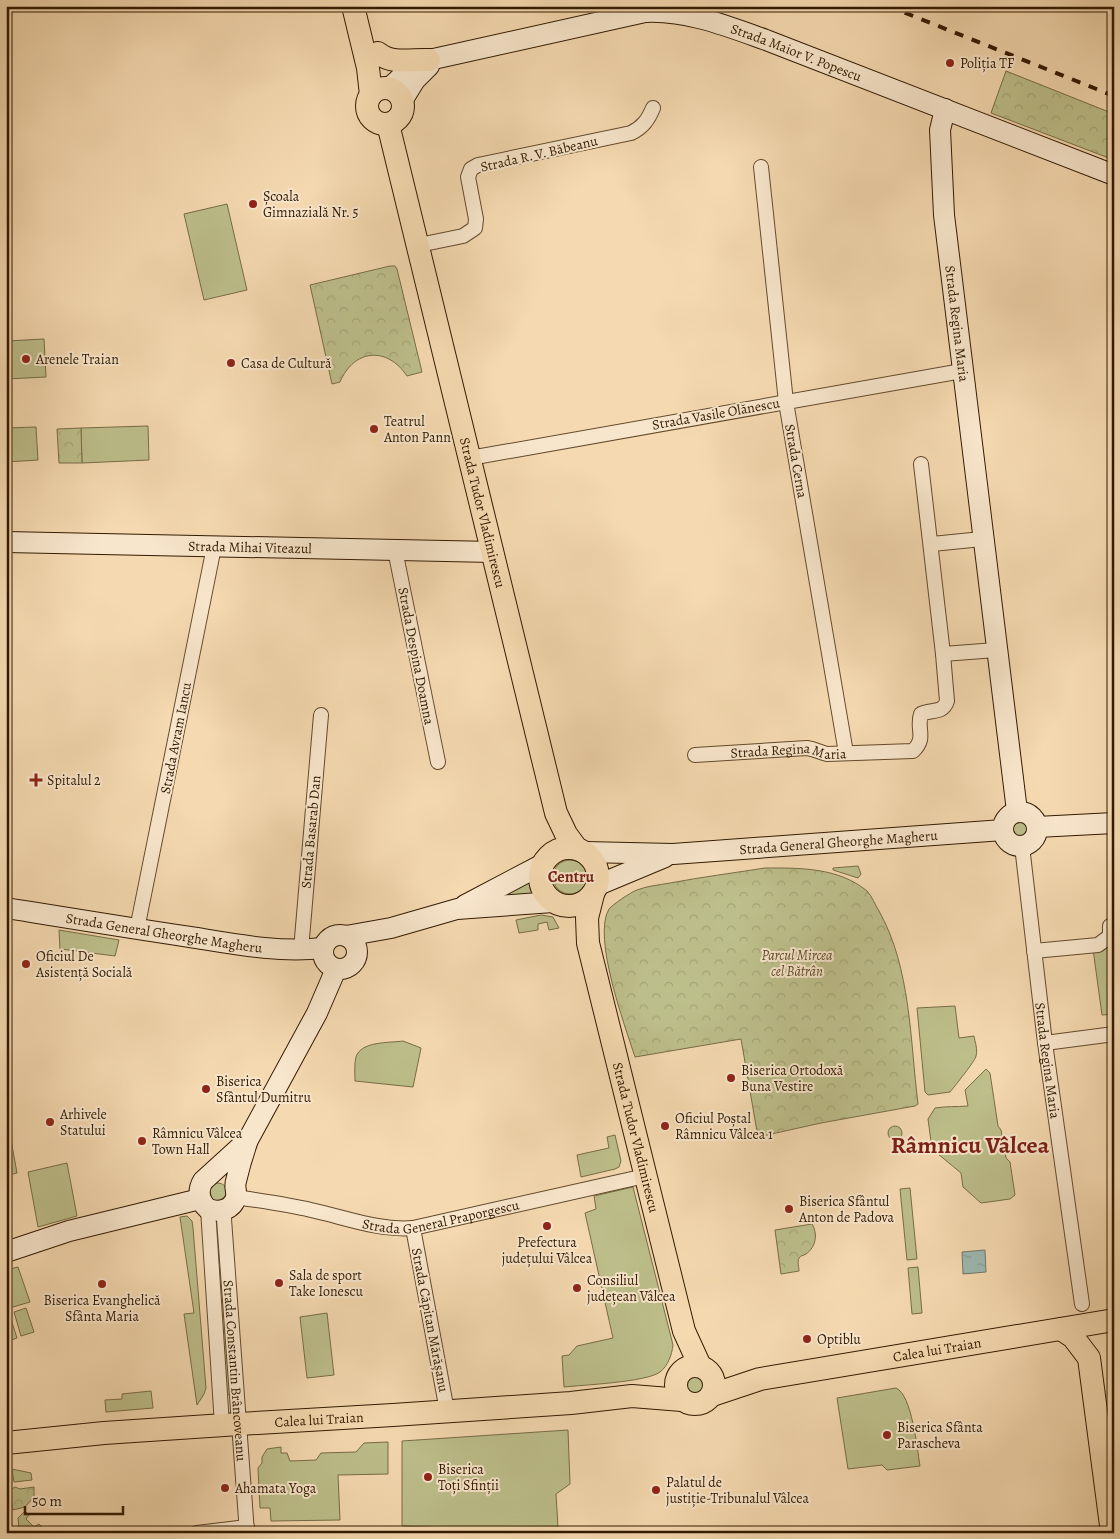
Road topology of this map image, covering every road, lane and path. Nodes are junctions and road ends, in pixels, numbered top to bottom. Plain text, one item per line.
1 (353, 6) edge
2 (365, 6) edge
3 (378, 53) junction
4 (434, 59) junction
5 (387, 93) junction
6 (653, 108) dead end
7 (946, 109) junction
8 (388, 124) junction
9 (761, 167) dead end
10 (1114, 175) edge
11 (419, 245) junction
12 (962, 371) junction
13 (786, 402) junction
14 (470, 458) junction
15 (922, 464) dead end
16 (982, 539) junction
17 (6, 542) edge
18 (932, 544) junction
19 (214, 547) junction
20 (395, 550) junction
21 (493, 552) junction
22 (996, 650) junction
23 (943, 654) junction
24 (321, 715) dead end
25 (846, 753) junction
26 (695, 755) dead end
27 (438, 762) dead end
28 (556, 812) junction
29 (1017, 812) junction
30 (1114, 823) edge
31 (1038, 828) junction
32 (1003, 830) junction
33 (1022, 846) junction
34 (581, 851) junction
35 (673, 854) junction
36 (548, 859) junction
37 (595, 890) junction
38 (559, 904) junction
39 (6, 908) edge
40 (457, 909) junction
41 (1110, 926) dead end
42 (137, 930) junction
43 (351, 943) junction
44 (588, 943) junction
45 (323, 948) junction
46 (301, 950) junction
47 (1034, 951) junction
48 (336, 969) junction
49 (1114, 1034) edge
50 (1045, 1043) junction
51 (248, 1140) junction
52 (645, 1176) junction
53 (208, 1177) junction
54 (221, 1200) junction
55 (413, 1228) junction
56 (6, 1252) edge
57 (1084, 1314) junction
58 (1112, 1320) edge
59 (1061, 1329) junction
60 (1090, 1358) junction
61 (692, 1371) junction
62 (760, 1379) junction
63 (712, 1395) junction
64 (632, 1396) junction
65 (682, 1400) junction
66 (447, 1411) junction
67 (231, 1424) junction
68 (6, 1442) edge
69 (247, 1530) edge
70 (197, 1533) edge
71 (1112, 1533) edge

1 - 5 main road
2 - 3 main road
3 - 4 main road
3 - 5 main road
4 - 5 main road
4 - 7 main road, Strada Maior V. Popescu
5 - 8 main road
5 - 8 main road
6 - 11 street, Strada R. V. Băbeanu
7 - 10 main road, Strada Maior V. Popescu
7 - 12 main road, Strada Regina Maria
8 - 11 main road, Strada Tudor Vladimirescu
9 - 13 street, Strada Cerna
11 - 14 main road, Strada Tudor Vladimirescu
12 - 13 street, Strada Vasile Olănescu
12 - 16 main road, Strada Regina Maria
13 - 14 street, Strada Vasile Olănescu
13 - 25 street, Strada Cerna
14 - 21 main road, Strada Tudor Vladimirescu
15 - 18 street, Strada Regina Maria
16 - 18 street
16 - 22 main road, Strada Regina Maria
17 - 19 main road, Strada Mihai Viteazul
18 - 23 street, Strada Regina Maria
19 - 20 main road, Strada Mihai Viteazul
19 - 42 street, Strada Avram Iancu
20 - 21 main road, Strada Mihai Viteazul
20 - 27 street, Strada Despina Doamna
21 - 28 main road, Strada Tudor Vladimirescu
22 - 23 street
22 - 29 main road, Strada Regina Maria
23 - 25 street, Strada Regina Maria
24 - 46 street, Strada Basarab Dan
25 - 26 street, Strada Regina Maria
28 - 34 main road, Strada Tudor Vladimirescu
28 - 36 main road, Strada Tudor Vladimirescu
29 - 31 main road
29 - 32 main road
30 - 31 main road
31 - 33 main road
32 - 33 main road
32 - 35 main road, Strada General Gheorghe Magheru
33 - 47 street, Strada Regina Maria
34 - 35 main road, Strada General Gheorghe Magheru
34 - 36 main road
34 - 37 main road
35 - 37 main road, Strada General Gheorghe Magheru
36 - 38 main road
36 - 40 main road
37 - 38 main road
37 - 44 main road, Strada Tudor Vladimirescu
38 - 40 main road
38 - 44 main road, Strada Tudor Vladimirescu
39 - 42 main road, Strada General Gheorghe Magheru
40 - 43 main road
41 - 47 street
42 - 46 main road, Strada General Gheorghe Magheru
43 - 45 main road
43 - 48 main road
44 - 52 main road, Strada Tudor Vladimirescu
45 - 46 main road, Strada General Gheorghe Magheru
45 - 48 main road
47 - 50 street, Strada Regina Maria
48 - 51 main road
49 - 50 street
50 - 57 street, Strada Regina Maria
51 - 53 main road
51 - 54 main road
52 - 55 street, Strada General Praporgescu
52 - 61 main road, Strada Tudor Vladimirescu
53 - 54 main road
53 - 54 main road
54 - 55 street, Strada General Praporgescu
54 - 56 main road, Strada General Praporgescu
54 - 67 street, Strada Constantin Brâncoveanu
55 - 66 street, Strada Căpitan Mărășanu
57 - 58 main road, Calea lui Traian
57 - 59 main road, Calea lui Traian
58 - 60 main road
59 - 60 main road
59 - 62 main road, Calea lui Traian
60 - 71 main road
61 - 62 main road, Calea lui Traian
61 - 63 main road
61 - 64 main road, Calea lui Traian
61 - 65 main road
62 - 63 main road, Calea lui Traian
63 - 65 main road
64 - 65 main road, Calea lui Traian
64 - 66 main road, Calea lui Traian
66 - 67 main road, Calea lui Traian
67 - 68 main road, Calea lui Traian
67 - 69 street, Strada Constantin Brâncoveanu
69 - 70 street

